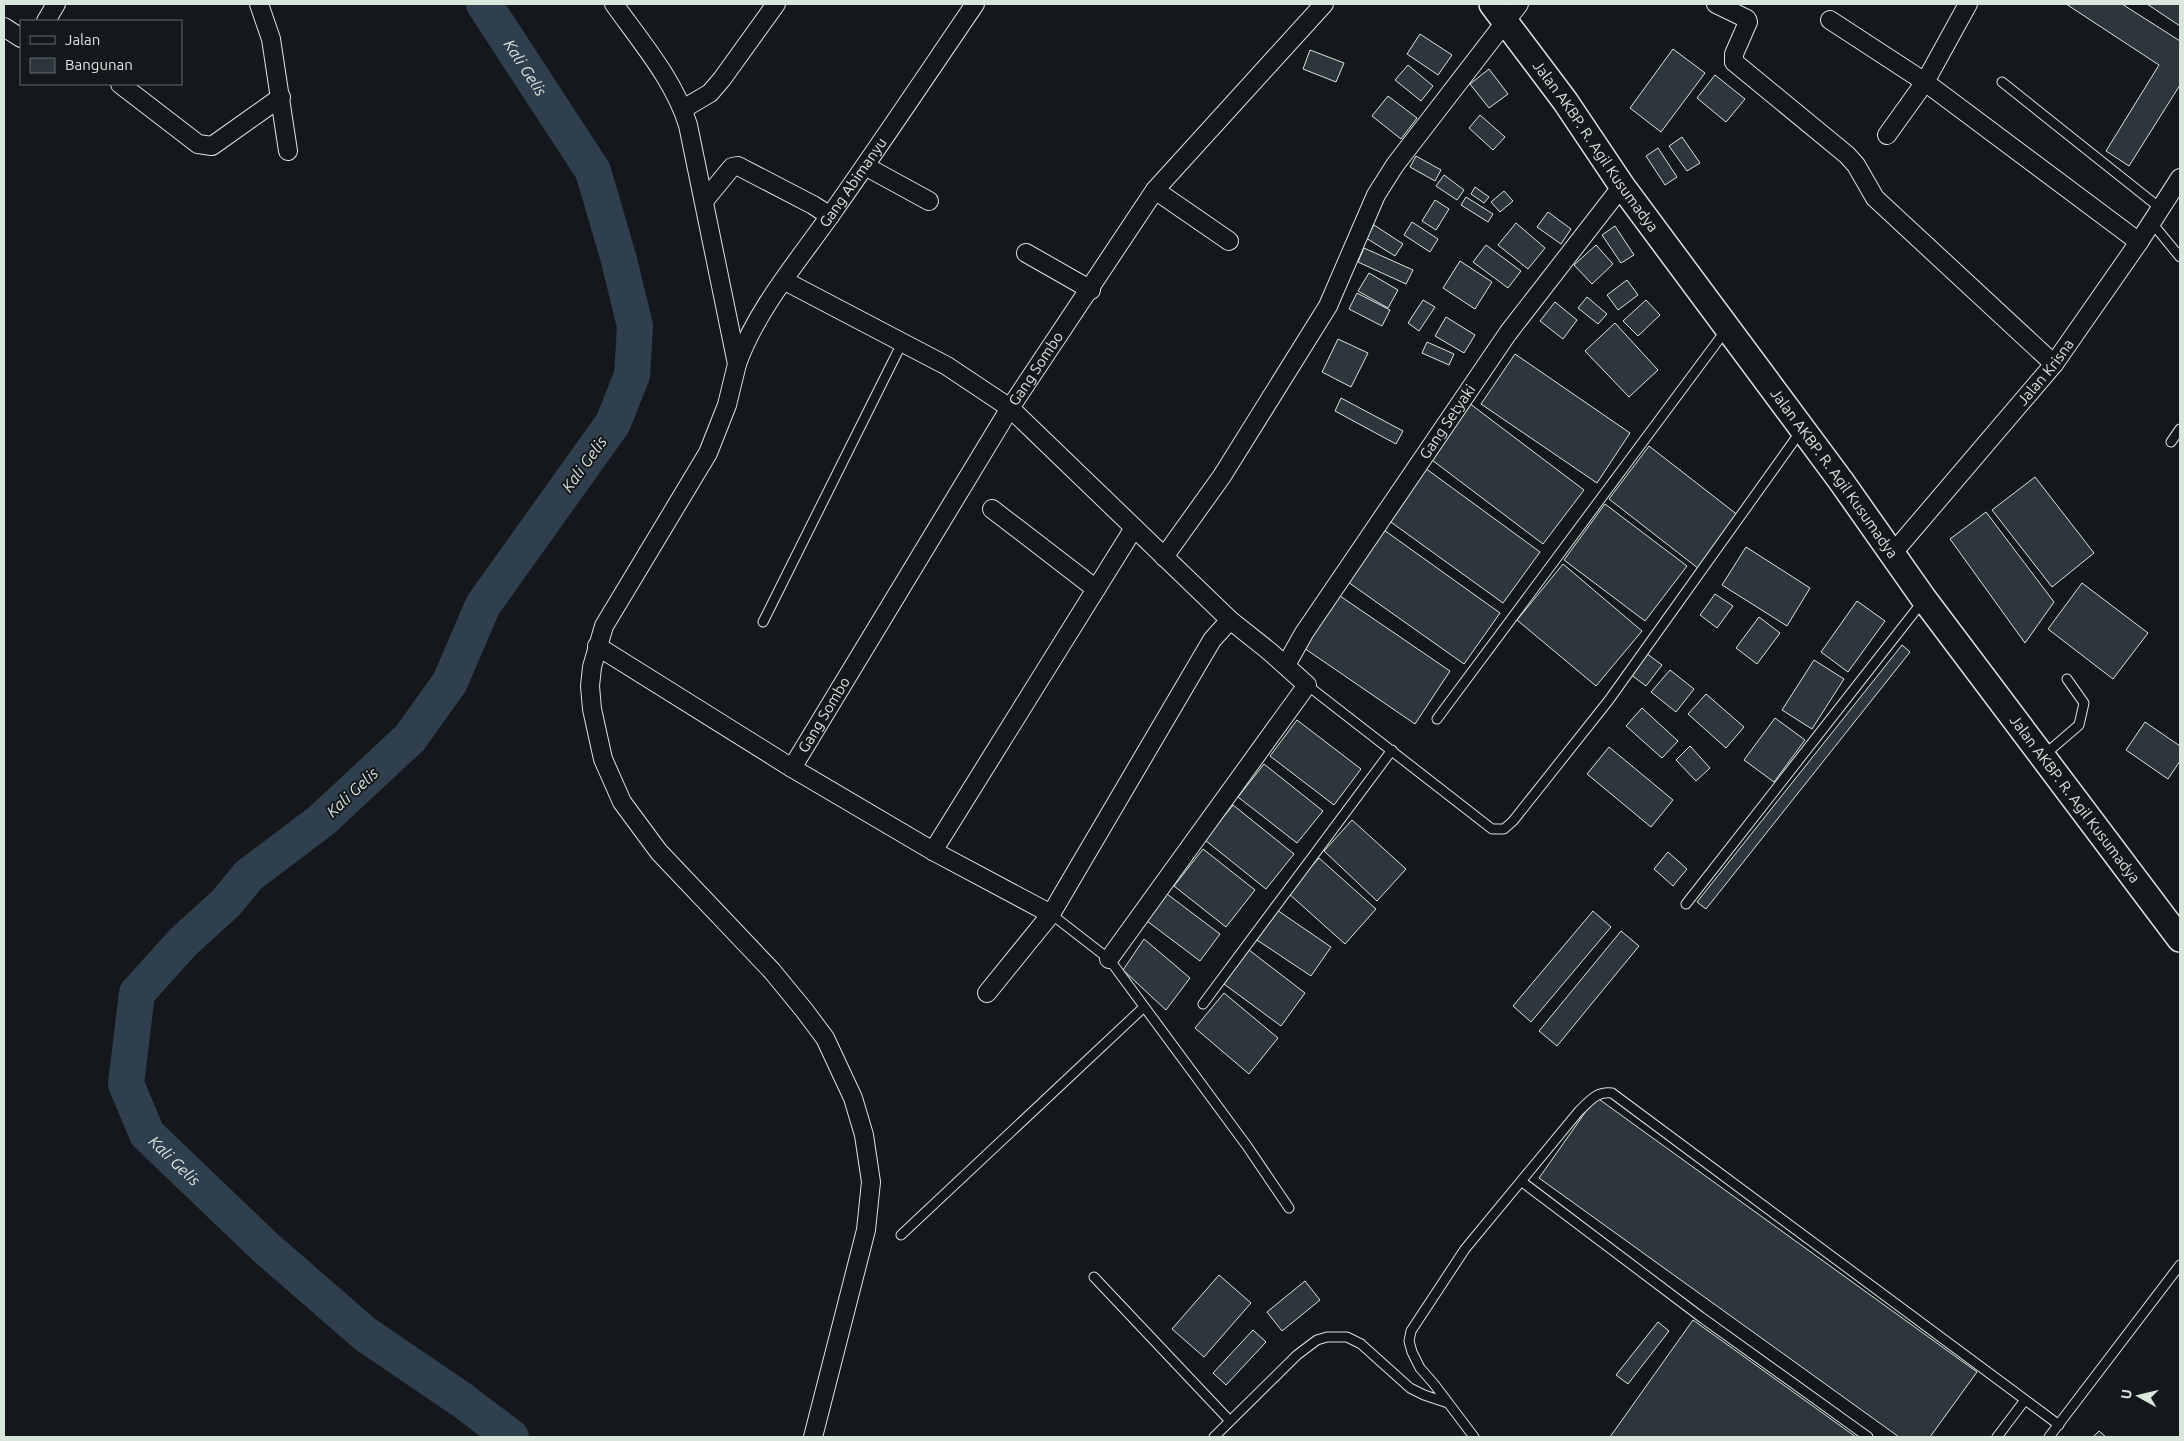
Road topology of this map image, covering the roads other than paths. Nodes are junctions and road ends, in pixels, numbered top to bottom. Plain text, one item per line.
1 (56, 4) edge
2 (259, 4) edge
3 (614, 4) edge
4 (776, 4) edge
5 (975, 4) edge
6 (1324, 4) edge
7 (1716, 4) edge
8 (1968, 4) edge
9 (1505, 10) edge
10 (47, 20) edge
11 (1830, 20) dead end
12 (4, 27) edge
13 (20, 37) edge
14 (1925, 82) junction
15 (2002, 82) dead end
16 (121, 85) edge
17 (281, 97) junction
18 (683, 109) junction
19 (1887, 135) dead end
20 (288, 151) dead end
21 (865, 166) junction
22 (2180, 178) edge
23 (1622, 186) junction
24 (1156, 190) junction
25 (704, 201) junction
26 (929, 201) dead end
27 (830, 216) junction
28 (2156, 216) junction
29 (1229, 241) dead end
30 (2140, 242) junction
31 (1026, 253) dead end
32 (2180, 257) edge
33 (785, 281) junction
34 (1091, 290) junction
35 (1727, 329) junction
36 (902, 343) junction
37 (737, 364) junction
38 (2054, 364) junction
39 (1010, 408) junction
40 (2180, 429) edge
41 (1802, 430) junction
42 (2171, 442) dead end
43 (992, 509) dead end
44 (1134, 528) junction
45 (1892, 554) junction
46 (1164, 557) junction
47 (1096, 589) junction
48 (1924, 599) junction
49 (1230, 620) junction
50 (763, 622) dead end
51 (597, 646) junction
52 (1286, 665) junction
53 (2067, 679) dead end
54 (1307, 685) junction
55 (1437, 719) dead end
56 (1392, 750) junction
57 (2043, 756) junction
58 (792, 768) junction
59 (933, 851) junction
60 (1686, 904) dead end
61 (1051, 914) junction
62 (2180, 940) edge
63 (1109, 959) junction
64 (987, 993) dead end
65 (1203, 1004) dead end
66 (1144, 1007) junction
67 (1521, 1181) junction
68 (1290, 1208) dead end
69 (901, 1236) dead end
70 (2180, 1265) edge
71 (1094, 1277) dead end
72 (2025, 1400) junction
73 (1448, 1403) junction
74 (1230, 1422) junction
75 (2059, 1424) junction
76 (813, 1437) edge
77 (1214, 1437) edge
78 (1474, 1437) edge
79 (1868, 1437) edge
80 (1997, 1437) edge
81 (2049, 1437) edge

1 - 10 street
2 - 17 street
3 - 18 street
4 - 18 street
5 - 21 street, Gang Abimanyu
6 - 24 street, Gang Sombo
7 - 38 street
8 - 14 street
9 - 23 main road, Jalan AKBP. R. Agil Kusumadya
9 - 46 street
11 - 14 street
12 - 13 street
14 - 19 street
14 - 30 street
15 - 28 lane
16 - 17 street
17 - 20 street
18 - 25 street
21 - 26 street
21 - 27 street, Gang Abimanyu
22 - 28 street, Jalan Krisna
23 - 35 main road, Jalan AKBP. R. Agil Kusumadya
23 - 52 street, Gang Setyaki
24 - 29 street
24 - 34 street, Gang Sombo
25 - 27 street
25 - 37 street
27 - 33 street, Gang Abimanyu
28 - 30 street, Jalan Krisna
28 - 32 lane
30 - 38 street, Jalan Krisna
31 - 34 street
33 - 36 street
33 - 37 street, Gang Abimanyu
34 - 39 street, Gang Sombo
35 - 41 main road, Jalan AKBP. R. Agil Kusumadya
35 - 55 lane
36 - 39 street
36 - 50 lane
37 - 51 street, Gang Abimanyu
38 - 45 street, Jalan Krisna
39 - 44 street
39 - 58 street, Gang Sombo
40 - 42 lane
41 - 45 main road, Jalan AKBP. R. Agil Kusumadya
41 - 56 lane
43 - 47 street
44 - 46 street
44 - 47 street
45 - 48 main road, Jalan AKBP. R. Agil Kusumadya
46 - 49 street
47 - 59 street
48 - 57 main road, Jalan AKBP. R. Agil Kusumadya
48 - 60 lane
49 - 52 street
49 - 61 street
51 - 58 street
51 - 76 street, Gang Abimanyu
52 - 54 street
53 - 57 lane
54 - 56 lane
54 - 63 street
56 - 65 lane
57 - 62 main road, Jalan AKBP. R. Agil Kusumadya
58 - 59 street
59 - 61 street
61 - 63 lane
61 - 64 street
63 - 66 lane
66 - 68 lane
66 - 69 lane
67 - 72 lane
67 - 73 lane
67 - 79 lane
70 - 75 lane
71 - 74 lane
72 - 75 lane
72 - 80 lane
73 - 74 lane
73 - 78 lane
74 - 77 lane
75 - 81 lane

